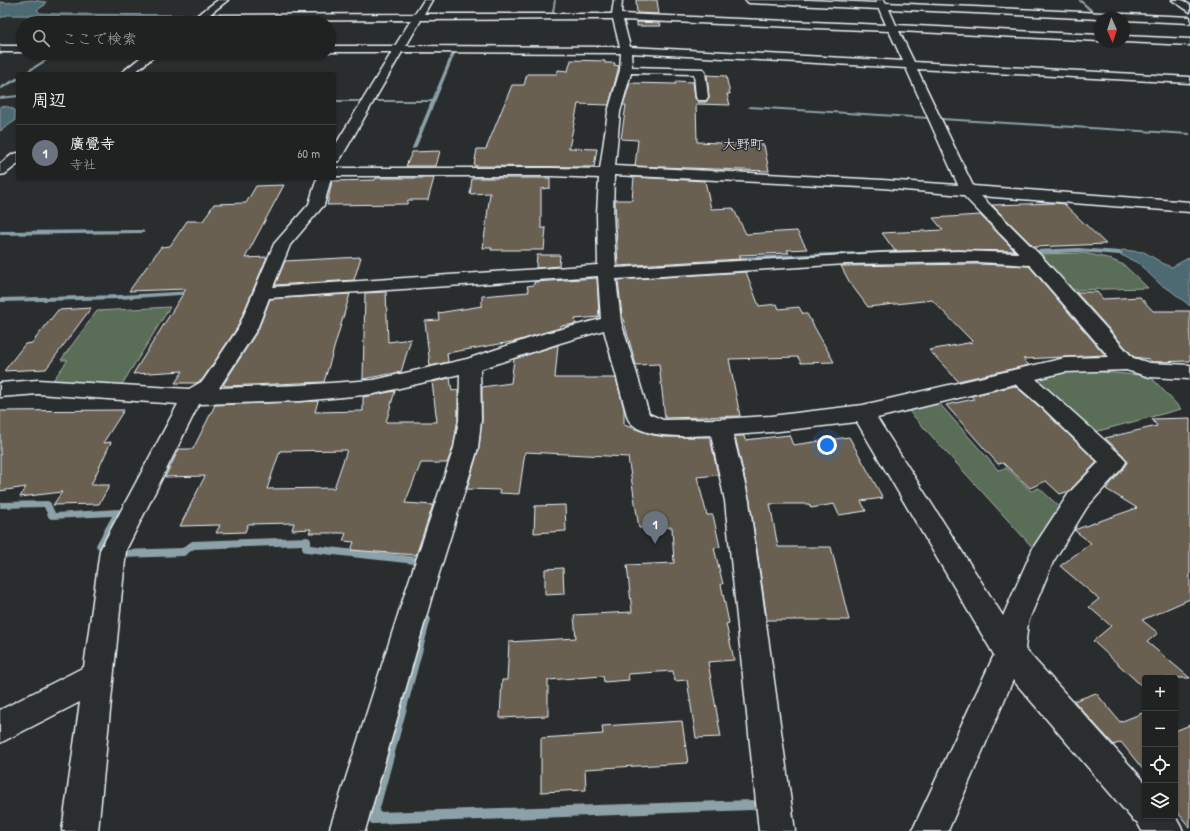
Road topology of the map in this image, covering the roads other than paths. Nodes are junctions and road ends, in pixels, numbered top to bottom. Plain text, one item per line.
1 (224, 0) edge
2 (428, 0) edge
3 (618, 0) edge
4 (749, 0) edge
5 (1176, 0) edge
6 (882, 3) edge
7 (1190, 9) edge
8 (617, 15) junction
9 (202, 16) edge
10 (419, 16) junction
11 (336, 17) edge
12 (1190, 20) edge
13 (892, 26) junction
14 (1094, 38) edge
15 (1130, 39) edge
16 (1190, 42) edge
17 (0, 49) edge
18 (16, 49) edge
19 (336, 49) edge
20 (399, 49) junction
21 (626, 50) junction
22 (144, 60) edge
23 (911, 65) junction
24 (626, 70) junction
25 (129, 72) edge
26 (1190, 80) edge
27 (702, 97) dead end
28 (336, 155) edge
29 (16, 159) edge
30 (0, 171) edge
31 (16, 171) edge
32 (336, 172) edge
33 (607, 172) junction
34 (323, 180) edge
35 (968, 191) junction
36 (1190, 207) edge
37 (1035, 260) junction
38 (607, 272) junction
39 (261, 293) junction
40 (611, 322) junction
41 (1126, 363) junction
42 (470, 365) junction
43 (1190, 372) edge
44 (1019, 376) junction
45 (0, 390) edge
46 (192, 397) junction
47 (863, 413) junction
48 (720, 427) junction
49 (1010, 654) junction
50 (98, 677) junction
51 (0, 728) edge
52 (1142, 805) edge
53 (1155, 819) edge
54 (80, 831) edge
55 (347, 831) edge
56 (777, 831) edge
57 (930, 831) edge
58 (1165, 831) edge

1 - 9 street
2 - 10 street
3 - 8 street
4 - 6 street
5 - 7 street
6 - 12 street
6 - 13 street
8 - 10 street
8 - 13 street
8 - 21 street
10 - 11 street
10 - 20 street
13 - 14 street
13 - 23 street
15 - 16 street
17 - 18 street
19 - 20 street
20 - 21 street
20 - 28 street
21 - 23 street
21 - 24 street
22 - 25 street
23 - 26 street
23 - 35 street
24 - 27 street
24 - 33 street
29 - 30 street
30 - 31 street
32 - 33 street
33 - 35 street
33 - 38 street
34 - 39 street
35 - 36 street
35 - 37 street
37 - 38 street
37 - 41 street
38 - 39 street
38 - 40 street
39 - 46 street
40 - 42 street
40 - 48 street
41 - 43 street
41 - 44 street
42 - 46 street
42 - 55 street
44 - 47 street
44 - 49 street
45 - 46 street
46 - 50 street
47 - 48 street
47 - 49 street
48 - 56 street
49 - 52 street
49 - 57 street
50 - 51 street
50 - 54 street
53 - 58 street

